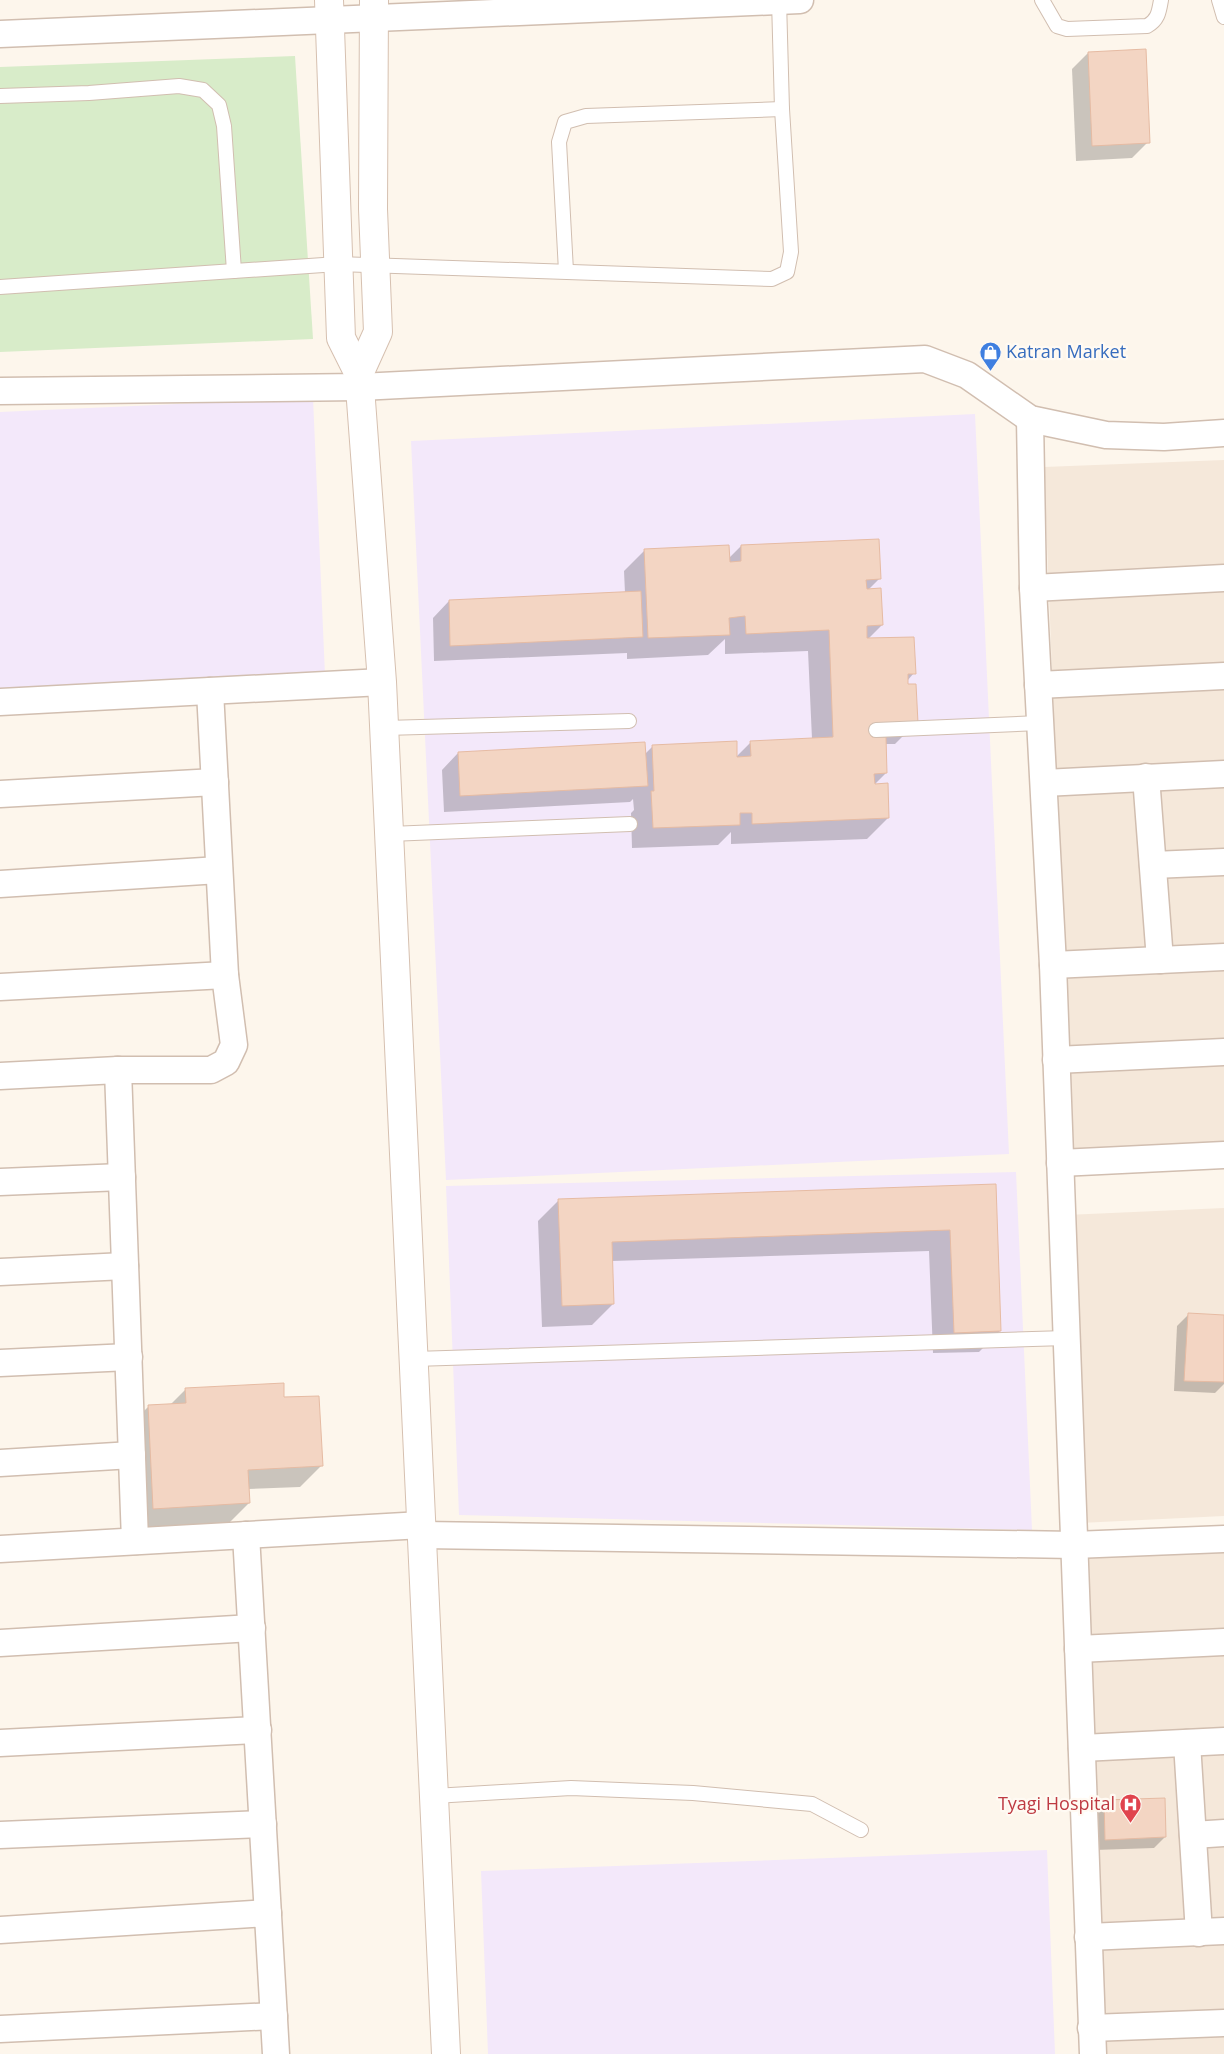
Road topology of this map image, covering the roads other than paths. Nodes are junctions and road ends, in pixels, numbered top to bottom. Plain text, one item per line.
1 (786, 0) edge
2 (1042, 0) edge
3 (1161, 0) edge
4 (1219, 0) edge
5 (374, 9) edge
6 (330, 11) edge
7 (1224, 17) edge
8 (0, 34) edge
9 (0, 96) edge
10 (782, 109) junction
11 (338, 264) junction
12 (375, 264) junction
13 (234, 271) junction
14 (566, 271) junction
15 (0, 287) edge
16 (360, 380) junction
17 (0, 391) edge
18 (1030, 418) junction
19 (1224, 433) edge
20 (1224, 578) edge
21 (1033, 588) junction
22 (1224, 676) edge
23 (382, 682) junction
24 (1038, 686) junction
25 (210, 691) junction
26 (0, 702) edge
27 (629, 721) dead end
28 (1040, 723) junction
29 (385, 728) junction
30 (876, 730) dead end
31 (1224, 774) edge
32 (1146, 777) junction
33 (215, 782) junction
34 (1044, 783) junction
35 (0, 794) edge
36 (630, 824) dead end
37 (390, 834) junction
38 (1224, 862) edge
39 (1153, 865) junction
40 (219, 870) junction
41 (0, 884) edge
42 (1224, 957) edge
43 (1160, 960) junction
44 (1053, 965) junction
45 (225, 975) junction
46 (0, 987) edge
47 (1224, 1052) edge
48 (1056, 1060) junction
49 (118, 1070) junction
50 (0, 1076) edge
51 (1224, 1155) edge
52 (1060, 1164) junction
53 (122, 1177) junction
54 (0, 1182) edge
55 (125, 1266) junction
56 (0, 1272) edge
57 (1066, 1338) junction
58 (129, 1357) junction
59 (414, 1359) junction
60 (0, 1363) edge
61 (132, 1455) junction
62 (0, 1463) edge
63 (422, 1530) junction
64 (246, 1535) junction
65 (1224, 1538) edge
66 (135, 1541) junction
67 (1074, 1546) junction
68 (0, 1549) edge
69 (252, 1628) junction
70 (1224, 1642) edge
71 (0, 1643) edge
72 (1078, 1649) junction
73 (258, 1730) junction
74 (1224, 1741) edge
75 (0, 1743) edge
76 (1187, 1743) junction
77 (1082, 1748) junction
78 (434, 1796) junction
79 (263, 1824) junction
80 (861, 1830) dead end
81 (1224, 1833) edge
82 (1193, 1835) junction
83 (0, 1836) edge
84 (268, 1913) junction
85 (0, 1930) edge
86 (1211, 1932) edge
87 (1088, 1937) junction
88 (274, 2016) junction
89 (1224, 2023) edge
90 (1092, 2028) junction
91 (0, 2029) edge
92 (276, 2054) edge
93 (446, 2054) edge
94 (1092, 2054) edge

1 - 5 street
1 - 10 lane
2 - 3 lane
4 - 7 lane
5 - 6 street
5 - 12 street
6 - 8 street
6 - 11 street
9 - 13 lane
10 - 14 lane
10 - 14 lane
11 - 12 lane
11 - 13 lane
11 - 16 street
12 - 14 lane
12 - 16 street
13 - 15 lane
16 - 17 street
16 - 18 street
16 - 23 street
18 - 19 street
18 - 21 street
20 - 21 street
21 - 24 street
22 - 24 street
23 - 25 street
23 - 29 street
24 - 28 street
25 - 26 street
25 - 33 street
27 - 29 lane
28 - 30 lane
28 - 34 street
29 - 37 street
31 - 32 street
32 - 34 street
32 - 39 street
33 - 35 street
33 - 40 street
34 - 44 street
36 - 37 lane
37 - 59 street
38 - 39 street
39 - 43 street
40 - 41 street
40 - 45 street
42 - 43 street
43 - 44 street
44 - 48 street
45 - 46 street
45 - 49 street
47 - 48 street
48 - 52 street
49 - 50 street
49 - 53 street
51 - 52 street
52 - 57 street
53 - 54 street
53 - 55 street
55 - 56 street
55 - 58 street
57 - 59 lane
57 - 67 street
58 - 60 street
58 - 61 street
59 - 63 street
61 - 62 street
61 - 66 street
63 - 64 street
63 - 67 street
63 - 78 street
64 - 66 street
64 - 69 street
65 - 67 street
66 - 68 street
67 - 72 street
69 - 71 street
69 - 73 street
70 - 72 street
72 - 77 street
73 - 75 street
73 - 79 street
74 - 76 street
76 - 77 street
76 - 82 street
77 - 87 street
78 - 80 lane
78 - 93 street
79 - 83 street
79 - 84 street
81 - 82 street
82 - 86 street
84 - 85 street
84 - 88 street
86 - 87 street
87 - 90 street
88 - 91 street
88 - 92 street
89 - 90 street
90 - 94 street

